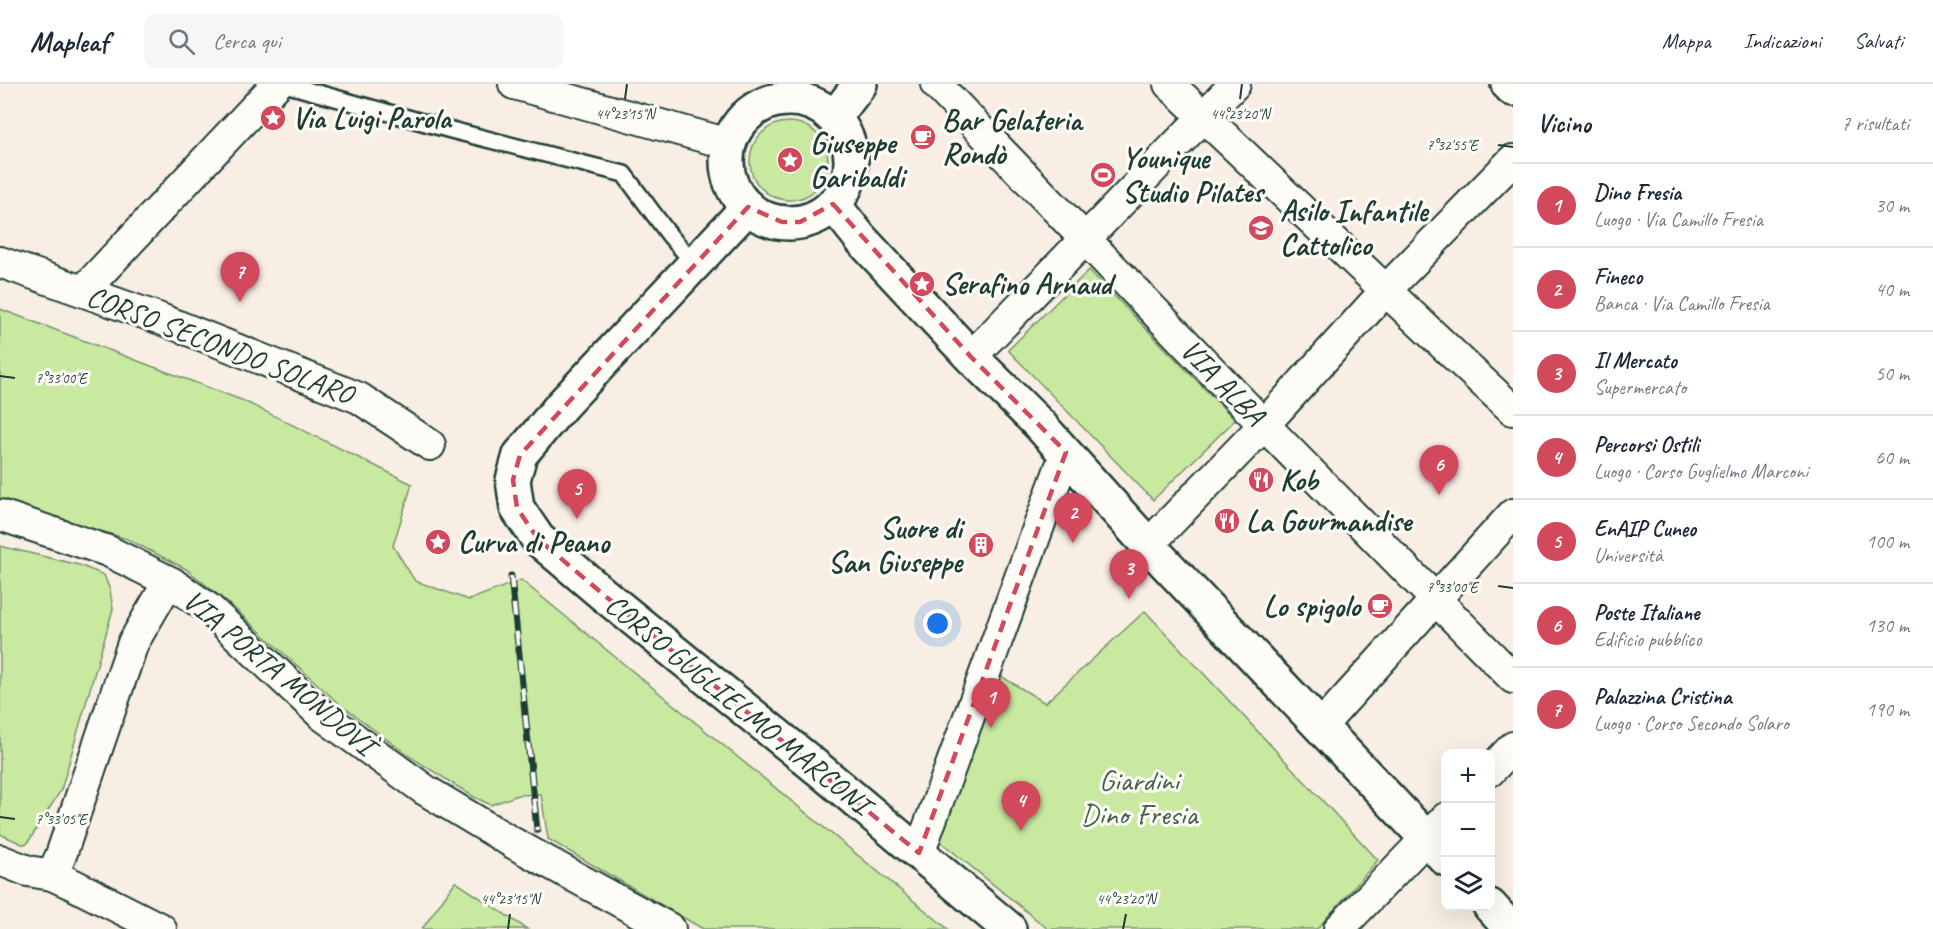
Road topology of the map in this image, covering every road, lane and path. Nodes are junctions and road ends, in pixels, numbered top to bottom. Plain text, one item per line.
1 (277, 84) edge
2 (285, 84) edge
3 (514, 84) edge
4 (860, 84) edge
5 (936, 84) edge
6 (1169, 84) edge
7 (1235, 84) edge
8 (1508, 84) edge
9 (1513, 88) edge
10 (1204, 117) junction
11 (834, 118) junction
12 (729, 144) junction
13 (1513, 160) edge
14 (833, 204) junction
15 (748, 207) junction
16 (1086, 241) junction
17 (0, 262) edge
18 (695, 264) junction
19 (83, 291) junction
20 (1385, 291) junction
21 (971, 357) junction
22 (1513, 410) edge
23 (1264, 425) junction
24 (430, 446) dead end
25 (1066, 452) junction
26 (1513, 514) edge
27 (0, 515) edge
28 (1148, 545) junction
29 (172, 583) junction
30 (1435, 600) junction
31 (1513, 678) edge
32 (1321, 726) junction
33 (1513, 747) edge
34 (1495, 767) edge
35 (1439, 839) edge
36 (919, 853) junction
37 (0, 860) edge
38 (52, 875) junction
39 (1495, 911) edge
40 (161, 929) edge
41 (670, 929) edge
42 (1009, 929) edge
43 (1339, 929) edge
44 (1511, 929) edge

1 - 19 street
2 - 18 lane
3 - 12 street
4 - 11 street
5 - 16 street, VIA ALBA
6 - 10 street
7 - 10 street
8 - 9 street
10 - 16 street
10 - 20 street
11 - 12 street
11 - 14 street
12 - 15 street
13 - 20 street
14 - 15 street
14 - 21 street
15 - 18 street
16 - 21 street
16 - 23 street, VIA ALBA
17 - 19 street, CORSO SECONDO SOLARO
18 - 36 street, CORSO GUGLIELMO MARCONI
19 - 24 street, CORSO SECONDO SOLARO
20 - 22 street
20 - 23 street
21 - 25 street
23 - 28 street
23 - 30 street, VIA ALBA
25 - 28 street
25 - 36 street
26 - 30 street
27 - 29 street, VIA PORTA MONDOVÌ
28 - 32 street
29 - 38 street
29 - 41 street, VIA PORTA MONDOVÌ
30 - 31 street, VIA ALBA
30 - 32 street
32 - 35 street
33 - 34 street
35 - 43 street
36 - 42 street, CORSO GUGLIELMO MARCONI
37 - 38 street
38 - 40 street
39 - 44 street

